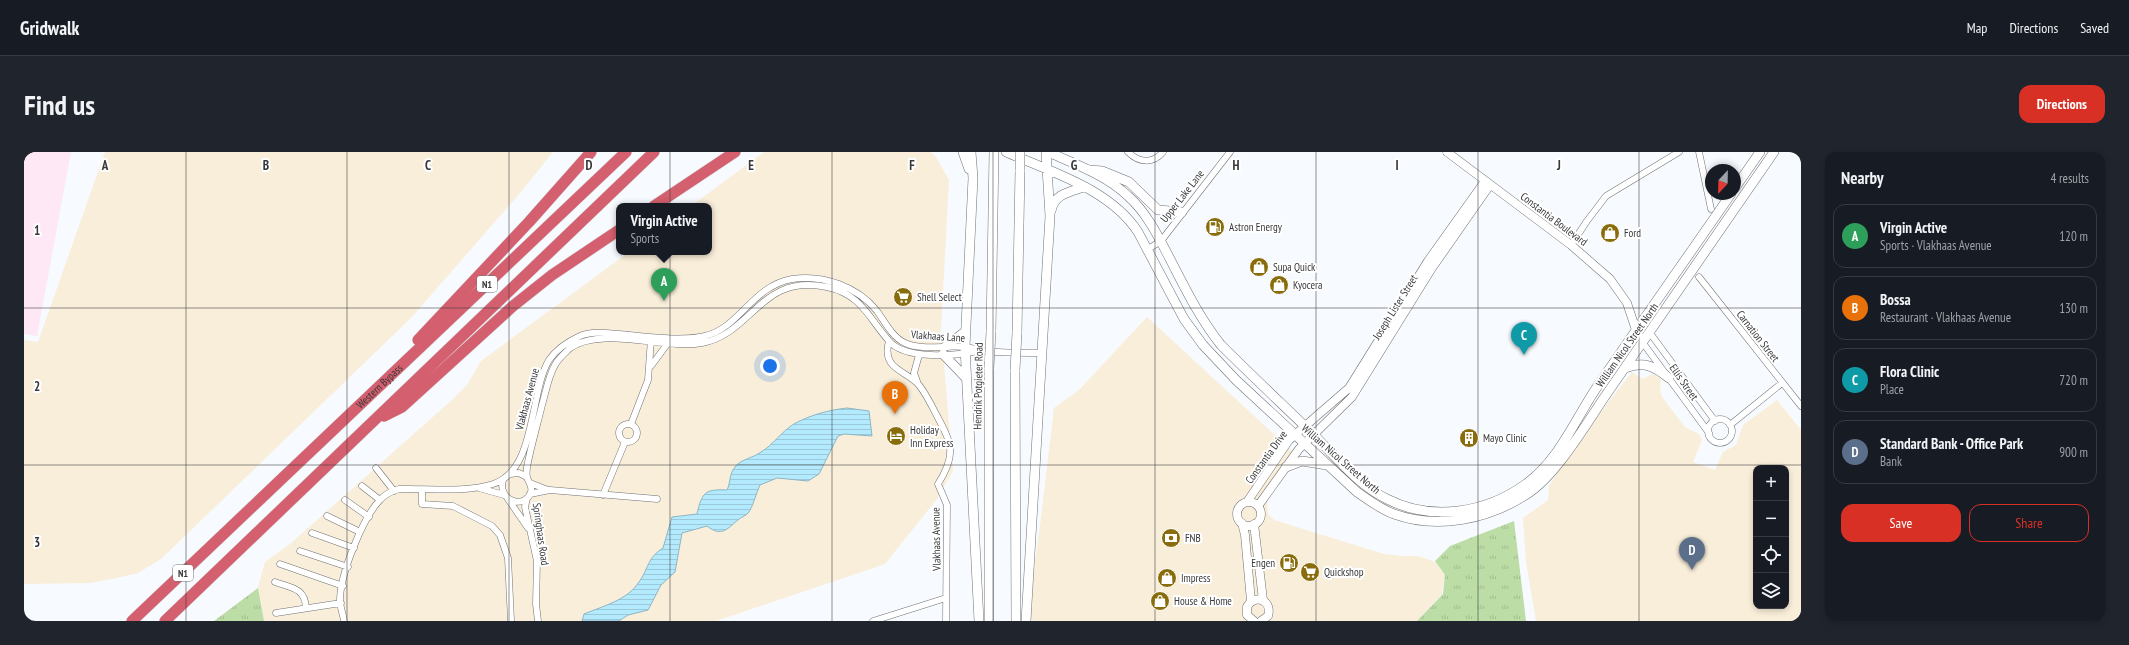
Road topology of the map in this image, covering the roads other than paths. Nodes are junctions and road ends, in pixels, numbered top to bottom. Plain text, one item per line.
1 (591, 152) edge
2 (626, 152) edge
3 (654, 152) edge
4 (735, 152) edge
5 (963, 152) edge
6 (971, 152) edge
7 (1006, 152) edge
8 (1020, 152) edge
9 (1047, 152) edge
10 (1066, 152) edge
11 (1128, 152) edge
12 (1163, 152) edge
13 (1220, 152) edge
14 (1446, 152) edge
15 (1679, 152) edge
16 (1699, 152) edge
17 (1760, 152) edge
18 (1774, 152) edge
19 (1228, 154) edge
20 (993, 155) edge
21 (1079, 165) junction
22 (1046, 170) junction
23 (1089, 170) junction
24 (973, 178) junction
25 (1741, 179) edge
26 (1487, 183) junction
27 (1084, 187) junction
28 (1727, 200) edge
29 (658, 203) edge
30 (1711, 209) dead end
31 (1182, 212) junction
32 (1050, 216) junction
33 (616, 232) edge
34 (1161, 242) junction
35 (1571, 246) junction
36 (1148, 249) junction
37 (1699, 277) dead end
38 (1637, 324) junction
39 (966, 331) junction
40 (1650, 333) junction
41 (895, 337) junction
42 (651, 339) junction
43 (889, 342) junction
44 (1643, 343) junction
45 (668, 344) junction
46 (944, 350) junction
47 (965, 350) junction
48 (1042, 353) junction
49 (919, 355) junction
50 (650, 367) junction
51 (1624, 369) junction
52 (966, 378) junction
53 (1669, 378) junction
54 (1782, 383) junction
55 (918, 384) junction
56 (1801, 406) edge
57 (347, 417) junction
58 (378, 418) junction
59 (1716, 421) junction
60 (631, 424) junction
61 (1730, 425) junction
62 (1304, 426) junction
63 (1709, 433) junction
64 (1295, 435) junction
65 (1314, 435) junction
66 (625, 442) junction
67 (1304, 444) junction
68 (1328, 465) junction
69 (1286, 467) junction
70 (376, 468) dead end
71 (510, 474) junction
72 (503, 480) junction
73 (528, 480) junction
74 (362, 486) dead end
75 (477, 488) junction
76 (422, 489) junction
77 (550, 490) junction
78 (394, 491) junction
79 (603, 495) junction
80 (528, 496) junction
81 (506, 497) junction
82 (656, 499) dead end
83 (345, 500) dead end
84 (380, 500) junction
85 (1247, 502) junction
86 (1258, 506) junction
87 (328, 516) dead end
88 (368, 517) junction
89 (1242, 523) junction
90 (1254, 524) junction
91 (530, 531) junction
92 (360, 532) junction
93 (312, 533) dead end
94 (354, 548) junction
95 (300, 550) dead end
96 (280, 564) dead end
97 (348, 566) junction
98 (276, 582) dead end
99 (343, 586) junction
100 (946, 598) junction
101 (1263, 600) junction
102 (1251, 601) junction
103 (341, 603) junction
104 (306, 608) junction
105 (276, 613) dead end
106 (1264, 620) edge
107 (132, 621) edge
108 (165, 621) edge
109 (344, 621) edge
110 (511, 621) edge
111 (538, 621) edge
112 (873, 621) edge
113 (946, 621) edge
114 (979, 621) edge
115 (989, 621) edge
116 (1016, 621) edge
117 (1026, 621) edge
118 (1254, 621) edge

1 - 57 highway
2 - 57 highway, Western Bypass / N1
3 - 58 highway, Western Bypass / N1
4 - 29 highway
5 - 24 main road
6 - 24 main road
7 - 22 main road, William Nicol Street North
8 - 116 main road, bridge
9 - 21 main road, William Nicol Street North
9 - 22 main road
10 - 21 main road
11 - 12 street
13 - 19 street
14 - 26 street, Constantia Boulevard
15 - 35 street
16 - 30 street
17 - 25 main road
18 - 40 main road, William Nicol Street North
19 - 31 street, Upper Lake Lane
20 - 115 main road, Hendrik Potgieter Road, bridge
21 - 23 main road, William Nicol Street North
22 - 27 main road, William Nicol Street North
22 - 32 main road
23 - 31 main road
23 - 34 main road, William Nicol Street North
24 - 39 main road
26 - 35 street, Constantia Boulevard
26 - 62 street, Joseph Lister Street
26 - 65 street, Joseph Lister Street
27 - 32 main road
27 - 36 main road, William Nicol Street North
28 - 38 main road, William Nicol Street North
31 - 34 street, Upper Lake Lane
32 - 48 main road
33 - 58 highway
34 - 36 street, Upper Lake Lane
34 - 62 main road, William Nicol Street North
35 - 38 street, Constantia Boulevard
36 - 64 main road, William Nicol Street North
37 - 54 street, Carnation Street
38 - 40 street, Constantia Boulevard
38 - 44 street, Constantia Boulevard
38 - 65 main road, William Nicol Street North
39 - 46 main road
39 - 47 main road
40 - 44 main road, William Nicol Street North
40 - 59 street, Ellis Street
41 - 42 street, Vlakhaas Avenue
41 - 43 street
41 - 46 street, Vlakhaas Lane
42 - 45 street, Vlakhaas Avenue
42 - 50 street
42 - 71 street, Vlakhaas Avenue
42 - 73 street, Vlakhaas Avenue
43 - 45 street, Vlakhaas Avenue
43 - 49 street, Vlakhaas Lane
43 - 55 street, Vlakhaas Avenue
44 - 51 main road, William Nicol Street North
44 - 53 street, Ellis Street
45 - 50 street
46 - 47 street, Vlakhaas Lane
46 - 49 street, Vlakhaas Lane
46 - 52 main road
47 - 48 street, Vlakhaas Lane
47 - 52 main road
48 - 117 main road
49 - 55 street, Vlakhaas Lane
50 - 60 street
51 - 53 main road
51 - 68 main road, William Nicol Street North
52 - 114 main road
53 - 63 street, Ellis Street
54 - 56 street, Carnation Street
54 - 61 street
55 - 100 street, Vlakhaas Avenue
57 - 107 highway, Western Bypass / N1
58 - 108 highway, Western Bypass / N1
59 - 61 street
59 - 63 street
60 - 66 street
60 - 66 street
61 - 63 street, Ellis Street
62 - 64 street, Constantia Drive
62 - 65 main road, William Nicol Street North
64 - 67 main road, William Nicol Street North
64 - 85 street, Constantia Drive
65 - 67 street, Constantia Drive
66 - 79 street
67 - 68 main road, William Nicol Street North
67 - 69 street, Constantia Drive
68 - 69 main road
69 - 86 street, Constantia Drive
70 - 78 street
71 - 72 street, Vlakhaas Avenue
71 - 73 street
72 - 75 street, Vlakhaas Avenue
72 - 81 street
73 - 77 street
73 - 80 street
74 - 84 street
75 - 76 street, Vlakhaas Avenue
75 - 81 street
76 - 78 street, Vlakhaas Avenue
76 - 110 street
77 - 79 street
77 - 80 street
78 - 84 street, Vlakhaas Avenue
79 - 82 street
80 - 81 street
80 - 91 street, Springhaas Road
81 - 91 street
83 - 88 street
84 - 88 street, Vlakhaas Avenue
85 - 86 street
85 - 89 street
86 - 90 street
87 - 92 street
88 - 92 street, Vlakhaas Avenue
89 - 90 street
89 - 102 street
90 - 101 street
91 - 111 street, Springhaas Road
92 - 94 street, Vlakhaas Avenue
93 - 94 street
94 - 97 street, Vlakhaas Avenue
95 - 97 street
96 - 99 street
97 - 99 street, Vlakhaas Avenue
98 - 104 street
99 - 103 street, Vlakhaas Avenue
100 - 112 street
100 - 113 street, Vlakhaas Avenue
101 - 102 street
101 - 106 street
102 - 118 street
103 - 104 street
103 - 109 street, Vlakhaas Avenue
104 - 105 street

